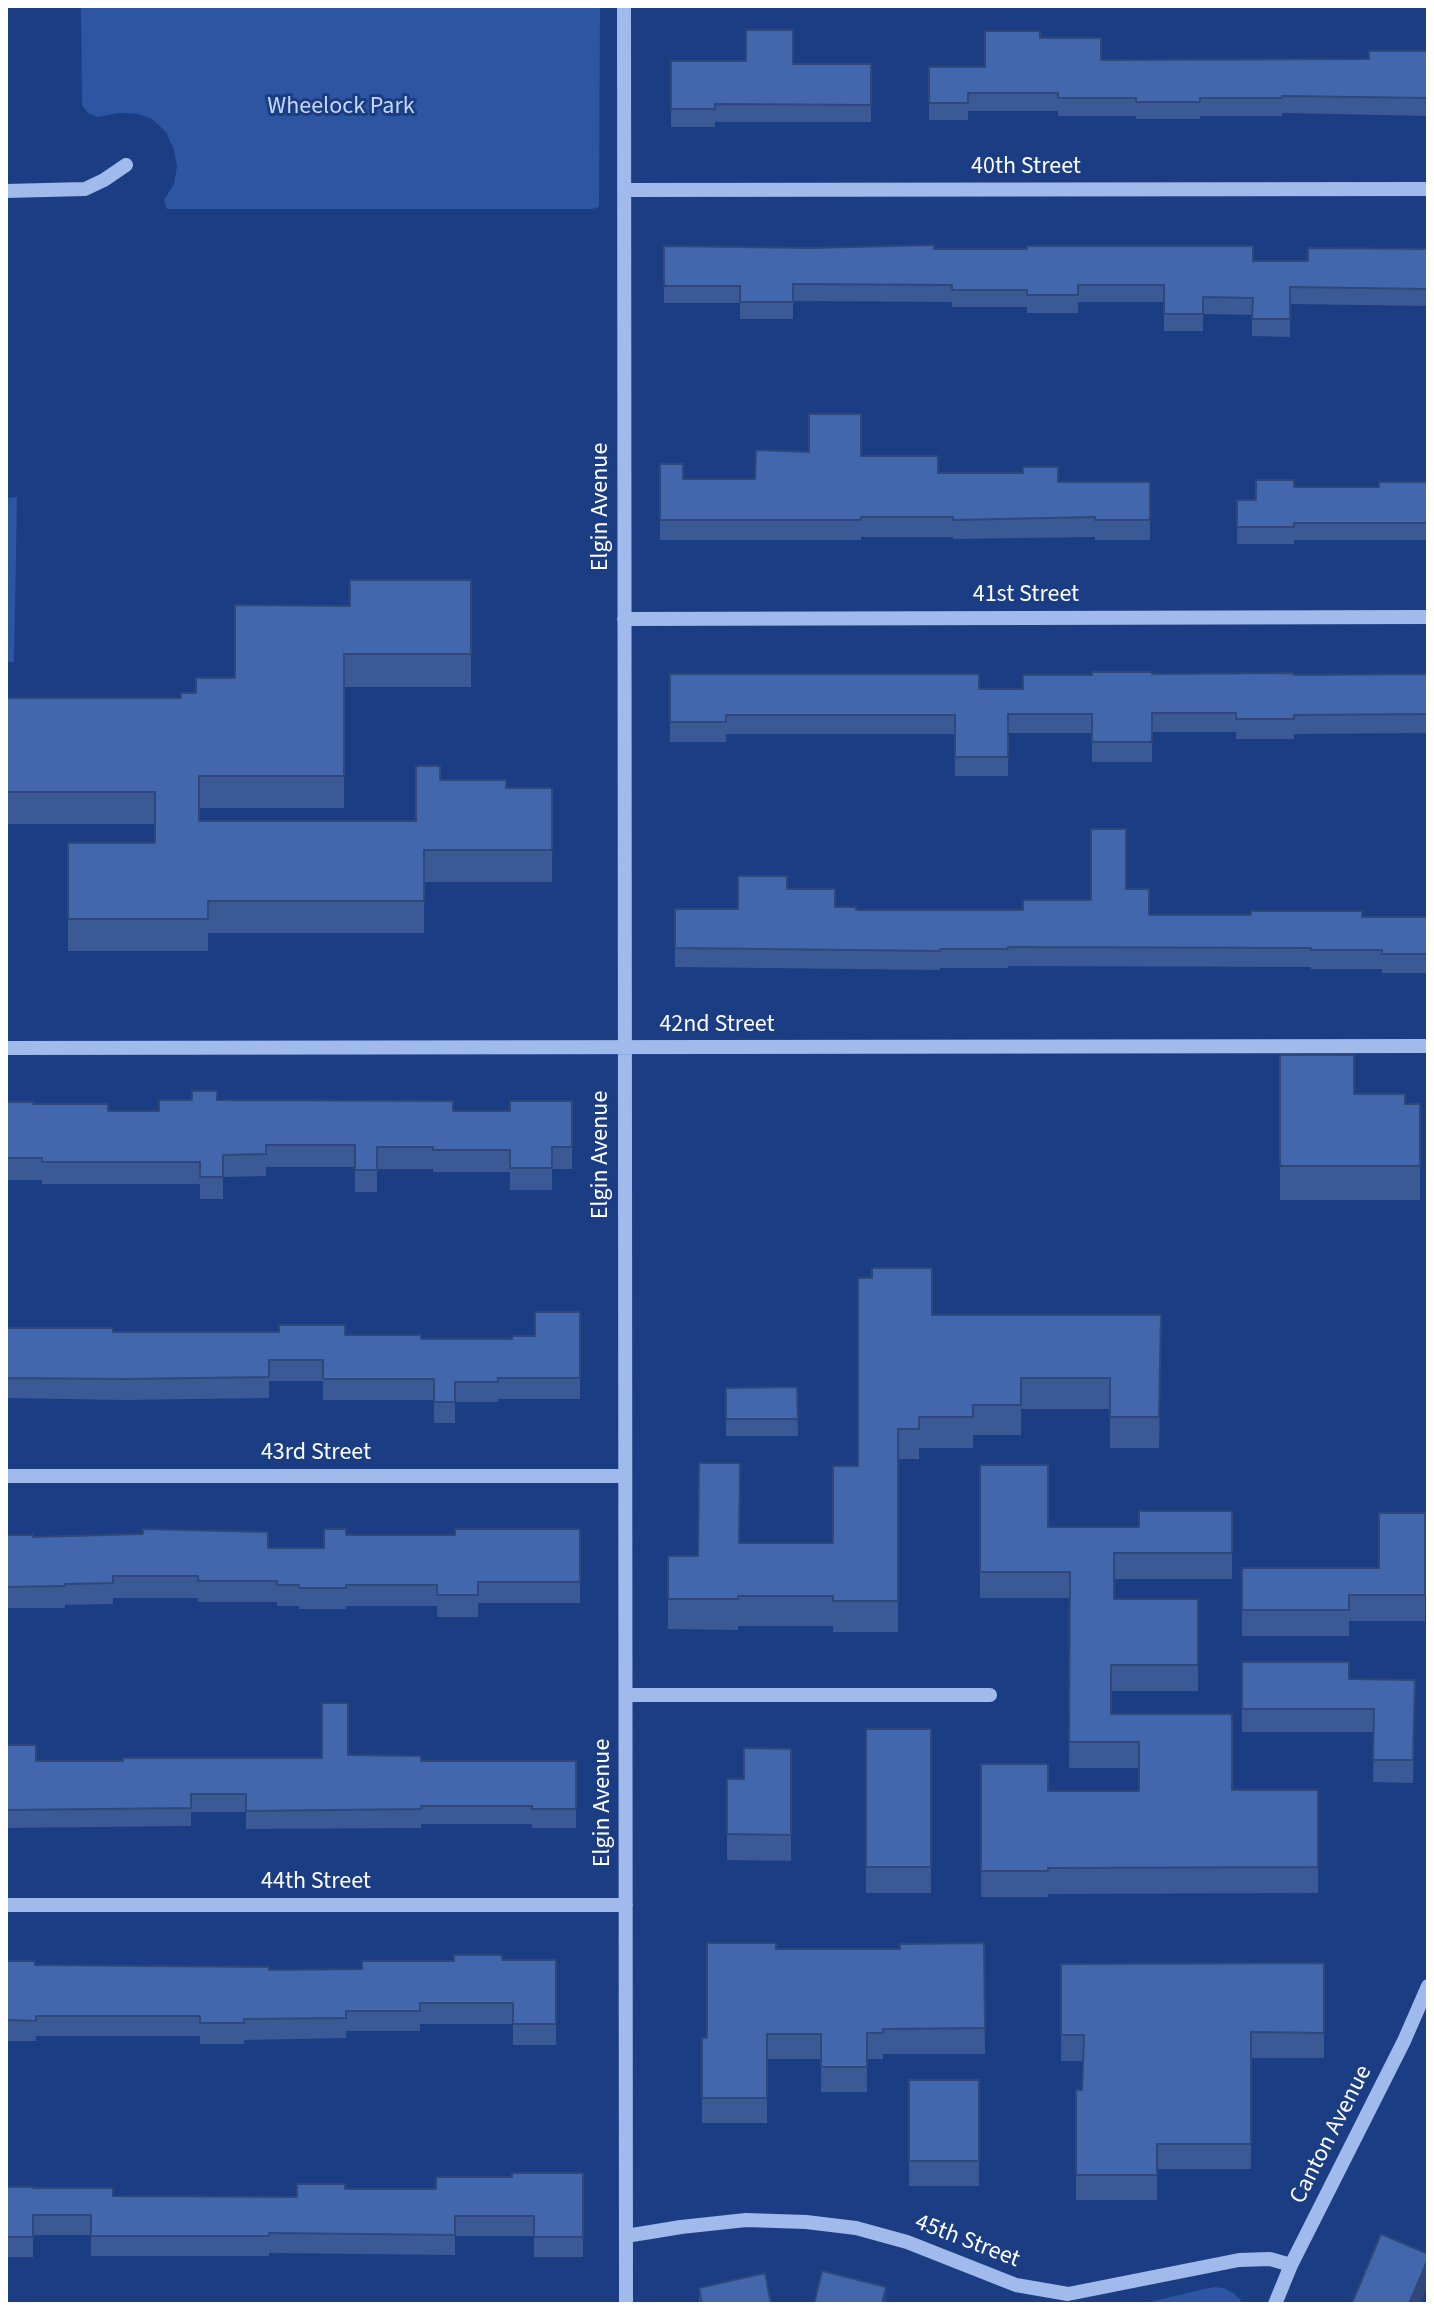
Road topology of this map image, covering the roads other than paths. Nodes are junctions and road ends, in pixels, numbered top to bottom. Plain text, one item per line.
1 (624, 6) edge
2 (126, 165) dead end
3 (1428, 189) edge
4 (624, 190) junction
5 (6, 191) edge
6 (1428, 617) edge
7 (624, 619) junction
8 (1428, 1046) edge
9 (6, 1048) edge
10 (624, 1048) junction
11 (6, 1476) edge
12 (625, 1476) junction
13 (626, 1695) junction
14 (990, 1695) dead end
15 (6, 1905) edge
16 (626, 1905) junction
17 (1428, 1986) edge
18 (626, 2236) junction
19 (1291, 2265) junction
20 (1068, 2299) edge
21 (626, 2304) edge
22 (1275, 2304) edge

1 - 4 street, Elgin Avenue
2 - 5 street
3 - 4 street, 40th Street
4 - 7 street, Elgin Avenue
6 - 7 street, 41st Street
7 - 10 street, Elgin Avenue
8 - 10 street, 42nd Street
9 - 10 street, 42nd Street
10 - 12 street, Elgin Avenue
11 - 12 street, 43rd Street
12 - 13 street, Elgin Avenue
13 - 14 street
13 - 16 street, Elgin Avenue
15 - 16 street, 44th Street
16 - 18 street, Elgin Avenue
17 - 19 street, Canton Avenue
18 - 20 street, 45th Street
18 - 21 street, Elgin Avenue
19 - 20 street, 45th Street
19 - 22 street, Canton Avenue

